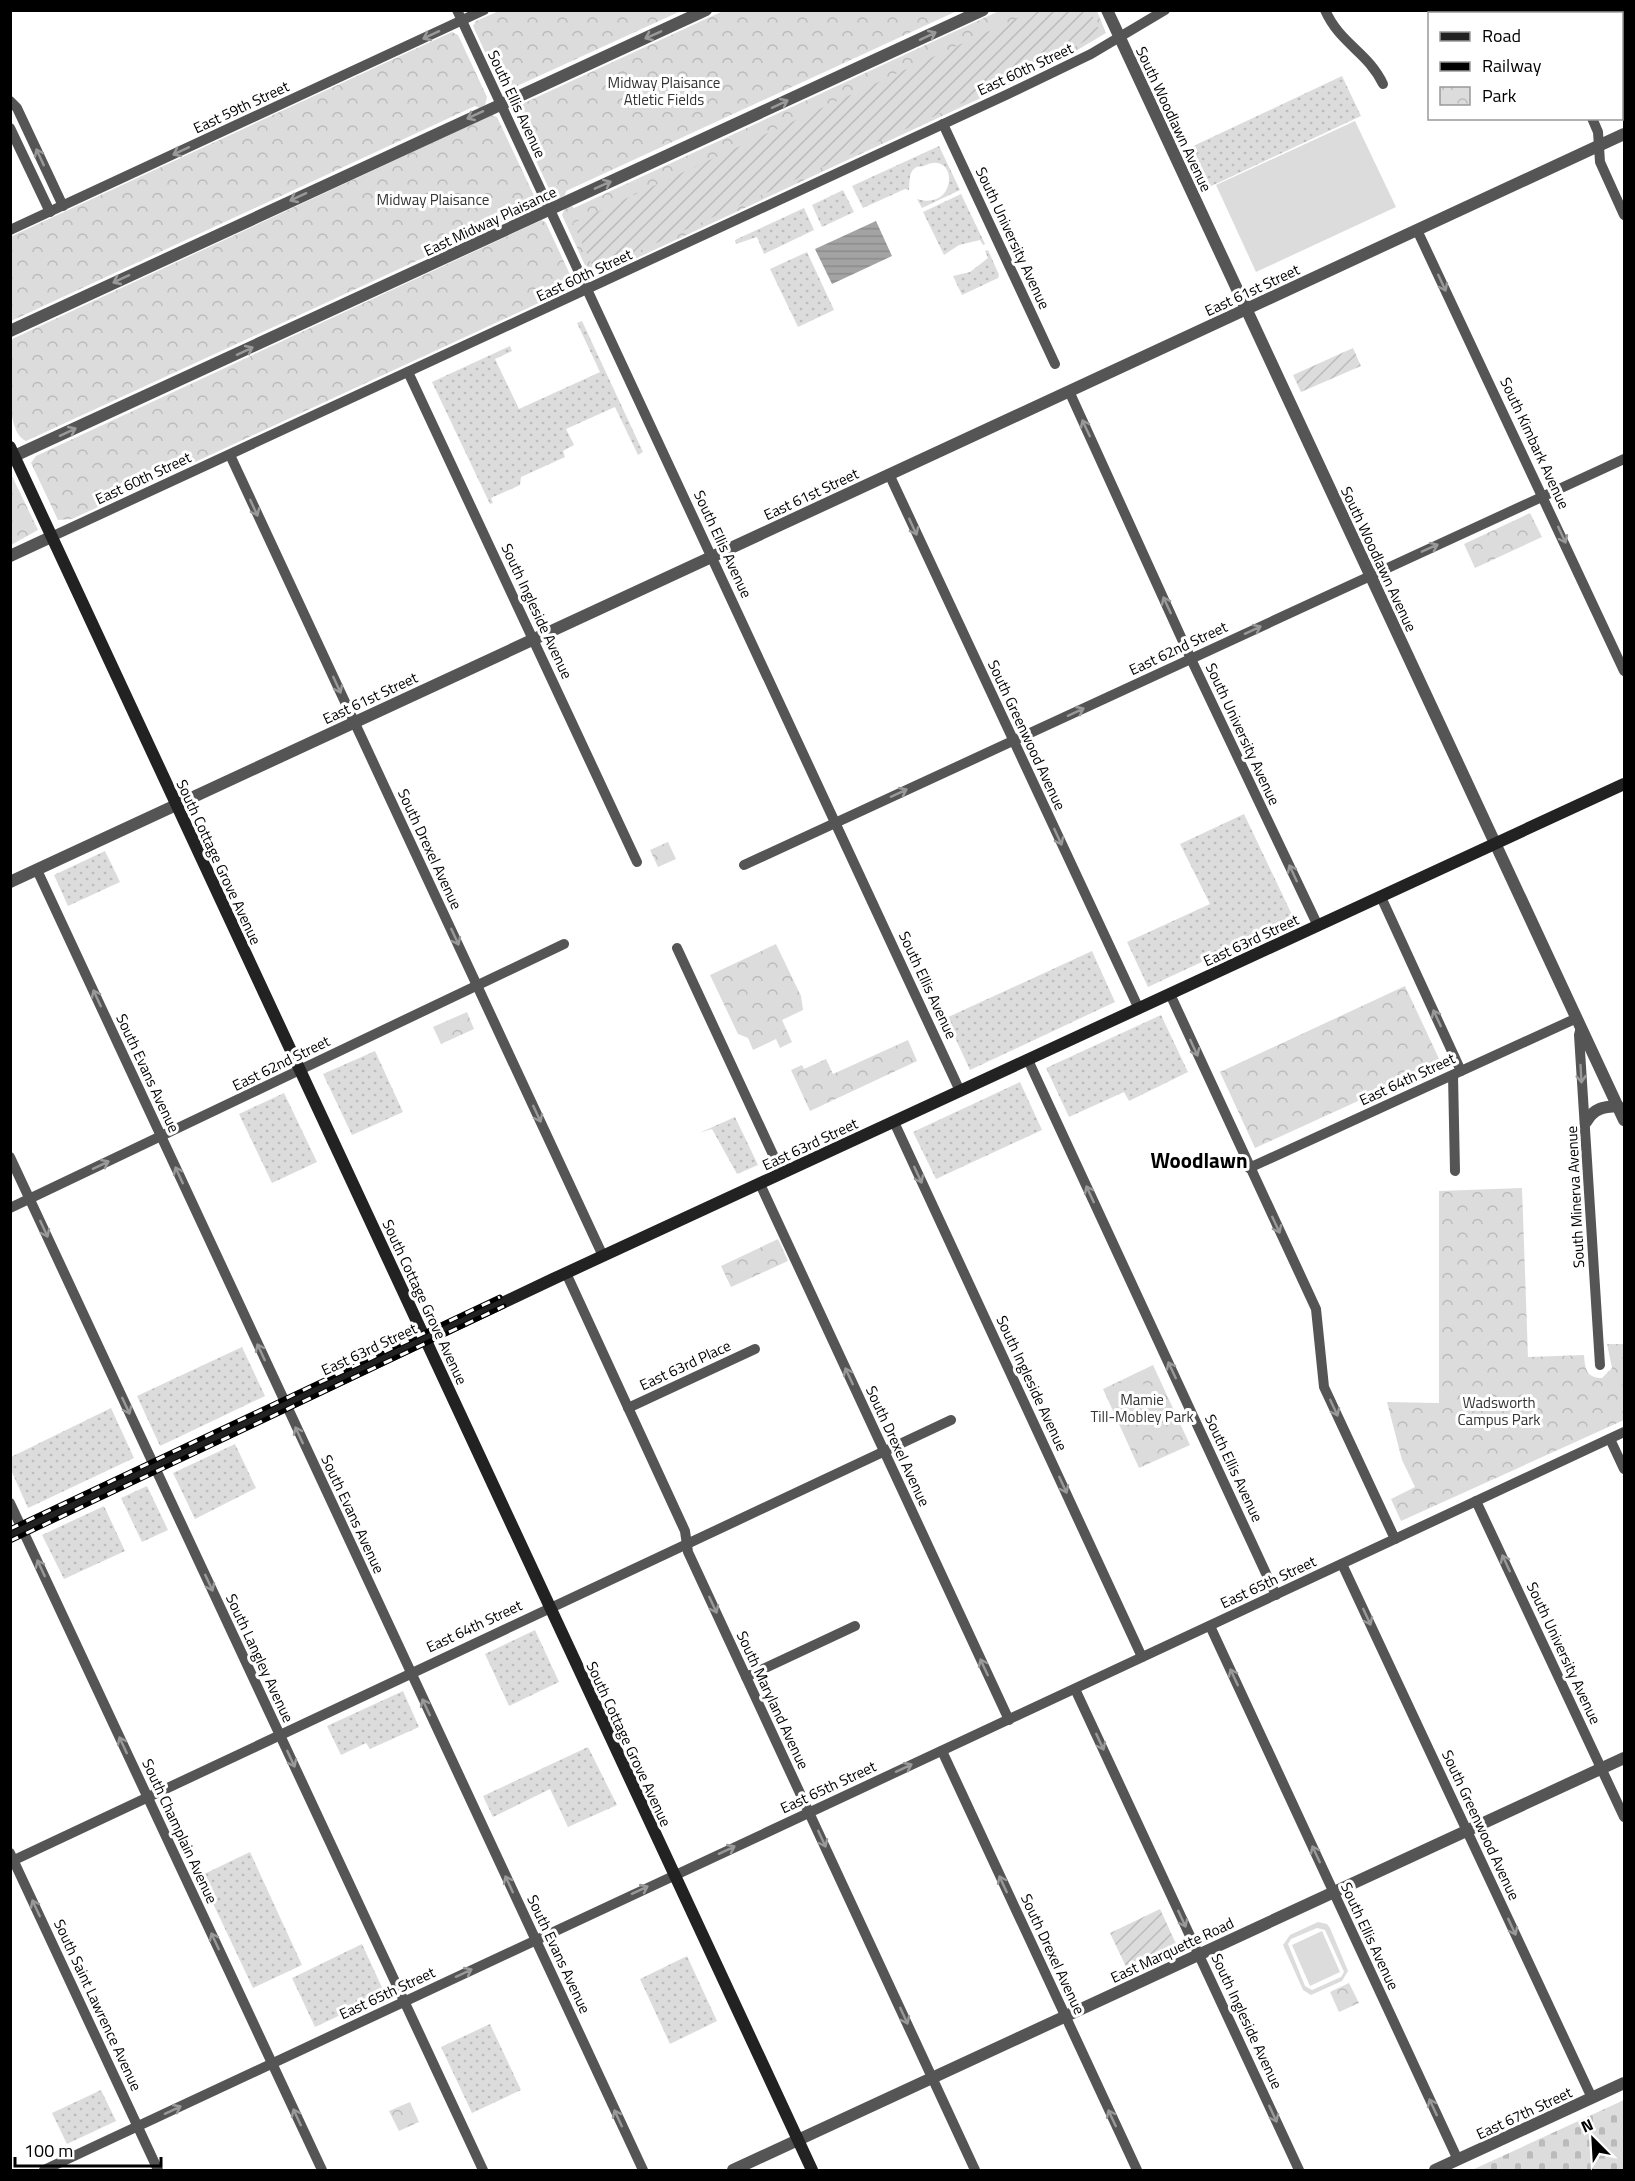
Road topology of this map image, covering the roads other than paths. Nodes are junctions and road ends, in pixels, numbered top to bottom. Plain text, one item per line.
1 (484, 10) edge
2 (706, 10) edge
3 (983, 10) edge
4 (1107, 10) edge
5 (1165, 10) edge
6 (1325, 10) edge
7 (459, 16) edge
8 (1119, 37) junction
9 (1383, 84) dead end
10 (10, 100) edge
11 (501, 104) junction
12 (1593, 120) edge
13 (943, 124) junction
14 (10, 128) edge
15 (1624, 134) edge
16 (1599, 146) junction
17 (63, 206) junction
18 (549, 209) junction
19 (50, 212) junction
20 (1624, 215) edge
21 (10, 230) edge
22 (1417, 230) junction
23 (587, 290) junction
24 (1246, 309) junction
25 (10, 331) edge
26 (1055, 364) dead end
27 (408, 372) junction
28 (1069, 391) junction
29 (12, 454) edge
30 (230, 455) junction
31 (1624, 459) edge
32 (889, 474) junction
33 (1544, 496) junction
34 (51, 537) junction
35 (10, 556) edge
36 (712, 556) junction
37 (1370, 575) junction
38 (533, 639) junction
39 (1191, 658) junction
40 (1624, 671) edge
41 (354, 722) junction
42 (1013, 740) junction
43 (1624, 784) edge
44 (176, 804) junction
45 (837, 824) junction
46 (1496, 844) junction
47 (637, 862) dead end
48 (744, 865) dead end
49 (37, 870) junction
50 (10, 882) edge
51 (1381, 897) junction
52 (1318, 926) junction
53 (564, 944) dead end
54 (677, 948) dead end
55 (477, 985) junction
56 (1170, 994) junction
57 (1139, 1009) junction
58 (1579, 1022) junction
59 (1028, 1060) junction
60 (300, 1071) junction
61 (1457, 1073) junction
62 (960, 1091) junction
63 (1621, 1105) edge
64 (1624, 1120) edge
65 (894, 1122) junction
66 (1586, 1122) junction
67 (161, 1137) junction
68 (10, 1157) edge
69 (1249, 1168) junction
70 (1455, 1171) dead end
71 (782, 1174) junction
72 (760, 1184) junction
73 (30, 1199) junction
74 (10, 1208) edge
75 (603, 1256) junction
76 (566, 1273) junction
77 (426, 1339) junction
78 (755, 1349) dead end
79 (1600, 1365) dead end
80 (285, 1406) junction
81 (628, 1408) junction
82 (951, 1420) dead end
83 (1624, 1432) edge
84 (1610, 1439) junction
85 (884, 1451) junction
86 (155, 1467) junction
87 (1624, 1469) edge
88 (1476, 1501) junction
89 (10, 1503) edge
90 (23, 1530) junction
91 (10, 1536) edge
92 (1395, 1539) junction
93 (687, 1543) junction
94 (1342, 1564) junction
95 (1276, 1595) junction
96 (549, 1607) junction
97 (855, 1626) dead end
98 (1210, 1626) junction
99 (1142, 1658) junction
100 (410, 1673) junction
101 (746, 1677) junction
102 (1076, 1689) junction
103 (1009, 1720) junction
104 (280, 1735) junction
105 (942, 1751) junction
106 (1624, 1758) edge
107 (1602, 1768) junction
108 (148, 1797) junction
109 (809, 1812) junction
110 (1624, 1817) edge
111 (1467, 1831) junction
112 (12, 1858) edge
113 (674, 1875) junction
114 (1333, 1892) junction
115 (535, 1940) junction
116 (1199, 1954) junction
117 (404, 2001) junction
118 (1065, 2016) junction
119 (272, 2063) junction
120 (932, 2078) junction
121 (1624, 2083) edge
122 (1592, 2098) junction
123 (138, 2127) junction
124 (797, 2140) junction
125 (1458, 2160) junction
126 (44, 2170) edge
127 (158, 2170) edge
128 (322, 2170) edge
129 (483, 2170) edge
130 (643, 2170) edge
131 (733, 2170) edge
132 (812, 2170) edge
133 (975, 2170) edge
134 (1137, 2170) edge
135 (1299, 2170) edge
136 (1435, 2170) edge

1 - 7 street, East 59th Street
2 -> 11 street
18 -> 3 street, East Midway Plaisance
4 - 8 street, South Woodlawn Avenue
5 - 8 street, East 60th Street
6 - 9 street
7 - 11 street, South Ellis Avenue
7 -> 17 street, East 59th Street
8 - 13 street, East 60th Street
8 - 24 street, South Woodlawn Avenue
17 -> 10 street
11 - 18 street, South Ellis Avenue
11 -> 25 street
12 - 16 street
13 - 23 street, East 60th Street
13 - 26 street, South University Avenue
14 - 19 street
15 - 16 street, East 61st Street
16 - 20 street
16 - 22 street, East 61st Street
17 - 19 street, East 59th Street
18 - 23 street, South Ellis Avenue
29 -> 18 street, East Midway Plaisance
19 - 21 street, East 59th Street
22 - 24 street, East 61st Street
22 -> 33 street, South Kimbark Avenue
23 - 27 street, East 60th Street
23 - 36 street, South Ellis Avenue
24 - 28 street, East 61st Street
24 - 37 street, South Woodlawn Avenue
27 - 30 street, East 60th Street
27 - 38 street, South Ingleside Avenue
28 - 32 street, East 61st Street
39 -> 28 street, South University Avenue
29 - 34 main road, South Cottage Grove Avenue
30 - 34 street, East 60th Street
30 -> 41 street, South Drexel Avenue
31 - 33 street, East 62nd Street
32 - 36 street, East 61st Street
32 -> 42 street, South Greenwood Avenue
37 -> 33 street, East 62nd Street
33 -> 40 street, South Kimbark Avenue
34 - 35 street, East 60th Street
34 - 44 main road, South Cottage Grove Avenue
36 - 38 street, East 61st Street
36 - 45 street, South Ellis Avenue
39 -> 37 street, East 62nd Street
37 - 46 street, South Woodlawn Avenue
38 - 41 street, East 61st Street
38 - 47 street, South Ingleside Avenue
42 -> 39 street, East 62nd Street
52 -> 39 street, South University Avenue
41 - 44 street, East 61st Street
41 -> 55 street, South Drexel Avenue
45 -> 42 street, East 62nd Street
42 -> 57 street, South Greenwood Avenue
43 - 46 main road, East 63rd Street
44 - 49 street, East 61st Street
44 - 60 main road, South Cottage Grove Avenue
45 - 48 street, East 62nd Street
45 - 62 street, South Ellis Avenue
46 - 51 main road, East 63rd Street
46 - 58 street, South Woodlawn Avenue
49 - 50 street, East 61st Street
67 -> 49 street, South Evans Avenue
51 - 52 main road, East 63rd Street
61 -> 51 street
52 - 56 main road, East 63rd Street
53 - 55 street, East 62nd Street
54 - 71 street
55 - 60 street, East 62nd Street
55 -> 75 street, South Drexel Avenue
56 - 57 main road, East 63rd Street
56 -> 69 street
57 - 59 main road, East 63rd Street
58 - 61 street, East 64th Street
58 - 63 street, South Woodlawn Avenue
58 -> 66 street, South Minerva Avenue
59 - 62 main road, East 63rd Street
95 -> 59 street, South Ellis Avenue
60 - 67 street, East 62nd Street
60 - 77 main road, South Cottage Grove Avenue
61 - 69 street, East 64th Street
61 - 70 street
62 - 65 main road, East 63rd Street
63 - 64 street, South Woodlawn Avenue
63 - 66 street
65 - 71 main road, East 63rd Street
65 -> 99 street, South Ingleside Avenue
66 - 79 street, South Minerva Avenue
73 -> 67 street, East 62nd Street
80 -> 67 street, South Evans Avenue
68 - 73 street, South Langley Avenue
69 -> 92 street
71 - 72 main road, East 63rd Street
72 - 75 main road, East 63rd Street
85 -> 72 street, South Drexel Avenue
73 - 74 street, East 62nd Street
73 -> 86 street, South Langley Avenue
75 - 76 main road, East 63rd Street
76 - 77 main road, East 63rd Street
76 - 81 street, South Maryland Avenue
77 - 80 main road, East 63rd Street
77 - 96 main road, South Cottage Grove Avenue
78 - 81 street, East 63rd Place
80 - 86 main road, East 63rd Street
100 -> 80 street, South Evans Avenue
81 - 93 street, South Maryland Avenue
82 - 85 street, East 64th Street
83 - 84 street, East 65th Street
84 - 87 street
84 - 88 street, East 65th Street
85 - 93 street, East 64th Street
103 -> 85 street, South Drexel Avenue
86 - 90 main road, East 63rd Street
86 -> 104 street, South Langley Avenue
88 - 92 street, East 65th Street
107 -> 88 street, South University Avenue
89 - 90 street, South Champlain Avenue
90 - 91 main road, East 63rd Street
108 -> 90 street, South Champlain Avenue
92 - 94 street, East 65th Street
93 - 96 street, East 64th Street
93 -> 101 street, South Maryland Avenue
94 - 95 street, East 65th Street
94 -> 111 street, South Greenwood Avenue
95 - 98 street, East 65th Street
96 - 100 street, East 64th Street
96 - 113 main road, South Cottage Grove Avenue
97 - 101 street
98 - 99 street, East 65th Street
114 -> 98 street, South Ellis Avenue
99 - 102 street, East 65th Street
100 - 104 street, East 64th Street
115 -> 100 street, South Evans Avenue
101 - 109 street, South Maryland Avenue
102 - 103 street, East 65th Street
102 -> 116 street, South Ingleside Avenue
103 - 105 street, East 65th Street
104 - 108 street, East 64th Street
104 -> 117 street, South Langley Avenue
109 -> 105 street, East 65th Street
118 -> 105 street, South Drexel Avenue
106 - 107 street, East Marquette Road
107 - 110 street, South University Avenue
107 - 111 street, East Marquette Road
108 - 112 street, East 64th Street
119 -> 108 street, South Champlain Avenue
113 -> 109 street, East 65th Street
109 -> 120 street, South Maryland Avenue
111 - 114 street, East Marquette Road
111 -> 122 street, South Greenwood Avenue
123 -> 112 street, South Saint Lawrence Avenue
115 -> 113 street, East 65th Street
113 - 124 main road, South Cottage Grove Avenue
114 - 116 street, East Marquette Road
125 -> 114 street, South Ellis Avenue
117 -> 115 street, East 65th Street
130 -> 115 street, South Evans Avenue
116 - 118 street, East Marquette Road
116 -> 135 street, South Ingleside Avenue
117 - 119 street, East 65th Street
117 - 129 street, South Langley Avenue
118 - 120 street, East Marquette Road
134 -> 118 street, South Drexel Avenue
123 -> 119 street, East 65th Street
128 -> 119 street, South Champlain Avenue
120 - 124 street, East Marquette Road
120 - 133 street, South Maryland Avenue
121 - 122 street, East 67th Street
122 - 125 street, East 67th Street
123 - 126 street, East 65th Street
123 - 127 street, South Saint Lawrence Avenue
124 - 131 street, East Marquette Road
124 - 132 main road, South Cottage Grove Avenue
125 - 136 street, East 67th Street

